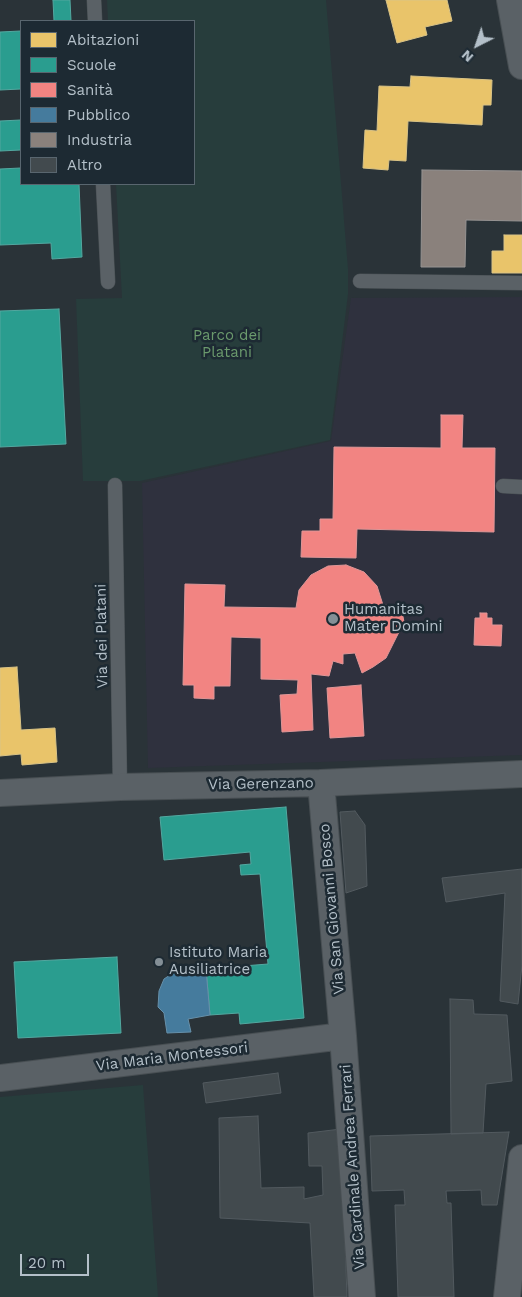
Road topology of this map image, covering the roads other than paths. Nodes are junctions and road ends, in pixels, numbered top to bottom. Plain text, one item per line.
1 (94, 0) edge
2 (510, 0) edge
3 (95, 20) edge
4 (521, 59) edge
5 (103, 185) edge
6 (360, 281) dead end
7 (108, 282) dead end
8 (522, 283) edge
9 (115, 485) dead end
10 (503, 486) dead end
11 (522, 487) edge
12 (522, 774) edge
13 (321, 783) junction
14 (120, 787) junction
15 (0, 793) edge
16 (344, 1036) junction
17 (0, 1078) edge
18 (522, 1158) edge
19 (362, 1297) edge
20 (507, 1297) edge

1 - 3 lane
2 - 4 street
5 - 7 lane
6 - 8 lane
9 - 14 lane, Via dei Platani
10 - 11 lane
12 - 13 street, Via Gerenzano
13 - 14 street, Via Gerenzano
13 - 16 street, Via San Giovanni Bosco
14 - 15 street, Via Gerenzano
16 - 17 street, Via Maria Montessori
16 - 19 street, Via Cardinale Andrea Ferrari
18 - 20 street

